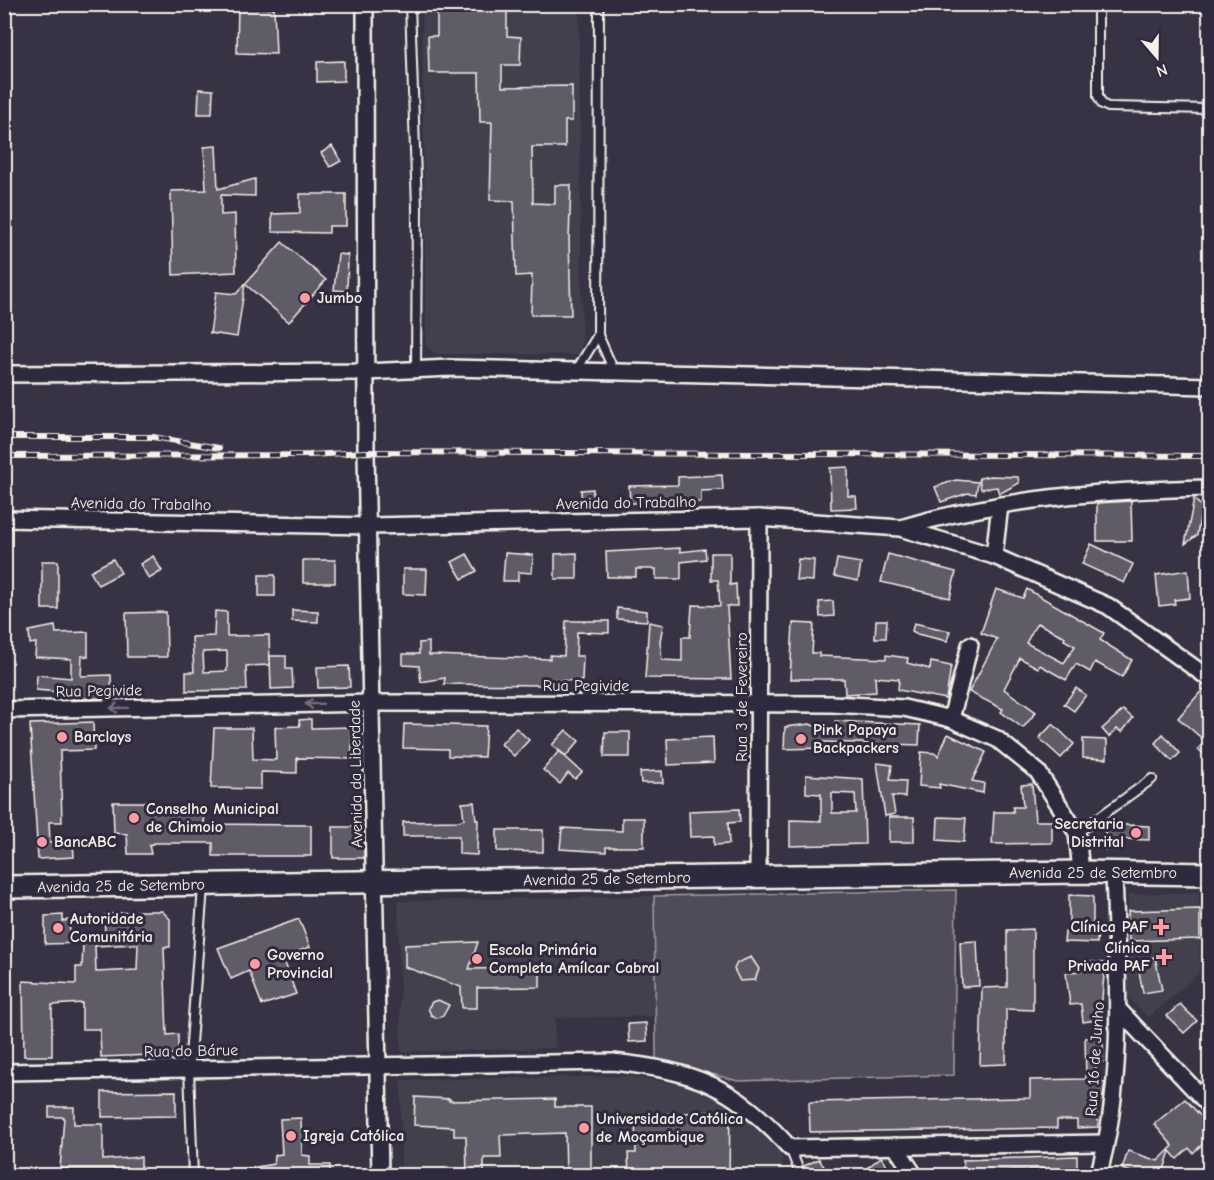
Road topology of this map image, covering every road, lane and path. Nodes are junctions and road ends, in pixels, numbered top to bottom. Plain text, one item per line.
1 (365, 4) edge
2 (410, 4) edge
3 (599, 4) edge
4 (1098, 4) edge
5 (1209, 109) edge
6 (597, 335) junction
7 (416, 370) junction
8 (576, 371) junction
9 (366, 372) junction
10 (614, 372) junction
11 (4, 374) edge
12 (1209, 386) edge
13 (1209, 488) edge
14 (1000, 505) junction
15 (759, 518) junction
16 (4, 519) edge
17 (369, 526) junction
18 (900, 528) junction
19 (994, 556) junction
20 (970, 645) dead end
21 (1209, 679) edge
22 (373, 703) junction
23 (761, 704) junction
24 (4, 711) edge
25 (951, 720) junction
26 (1152, 779) dead end
27 (1077, 833) junction
28 (1081, 872) junction
29 (1114, 872) junction
30 (1209, 874) edge
31 (758, 877) junction
32 (376, 882) junction
33 (203, 885) junction
34 (4, 887) edge
35 (1118, 1008) junction
36 (379, 1066) junction
37 (189, 1069) junction
38 (4, 1072) edge
39 (1209, 1106) edge
40 (1105, 1143) junction
41 (895, 1146) junction
42 (790, 1148) junction
43 (193, 1176) edge
44 (380, 1176) edge
45 (801, 1176) edge
46 (915, 1176) edge
47 (1098, 1176) edge

1 - 9 street, Avenida da Liberdade
2 - 7 lane
3 - 6 lane
4 - 5 lane
6 - 8 lane
6 - 10 lane
7 - 8 street
7 - 9 street
8 - 10 street
9 - 11 street
9 - 17 street, Avenida da Liberdade
10 - 12 street
13 - 14 street
14 - 18 street
14 - 19 street
15 - 17 street, Avenida do Trabalho
15 - 18 street, Avenida do Trabalho
15 - 23 street, Rua 3 de Fevereiro
16 - 17 street, Avenida do Trabalho
17 - 22 street, Avenida da Liberdade
18 - 19 street, Avenida do Trabalho
19 - 21 street, Avenida do Trabalho
20 - 25 street
22 - 23 street, Rua Pegivide
22 -> 24 street, Rua Pegivide
22 - 32 street, Avenida da Liberdade
23 - 25 street, Rua Pegivide
23 - 31 street, Rua 3 de Fevereiro
25 - 27 street, Rua Pegivide
26 - 27 lane
27 - 28 street, Rua Pegivide
28 - 29 street, Avenida 25 de Setembro
28 - 31 street, Avenida 25 de Setembro
29 - 30 street, Avenida 25 de Setembro
29 - 35 street, Rua 16 de Junho
31 - 32 street, Avenida 25 de Setembro
32 - 33 street, Avenida 25 de Setembro
32 - 36 street, Avenida da Liberdade
33 - 34 street, Avenida 25 de Setembro
33 - 37 lane
35 - 39 street
35 - 40 street, Rua 16 de Junho
36 - 37 street, Rua do Bárue
36 - 42 street, Rua do Bárue
36 - 44 street, Avenida da Liberdade
37 - 38 street, Rua do Bárue
37 - 43 lane
40 - 41 street
40 - 47 street, Rua 16 de Junho
41 - 42 street
41 - 46 street
42 - 45 lane

